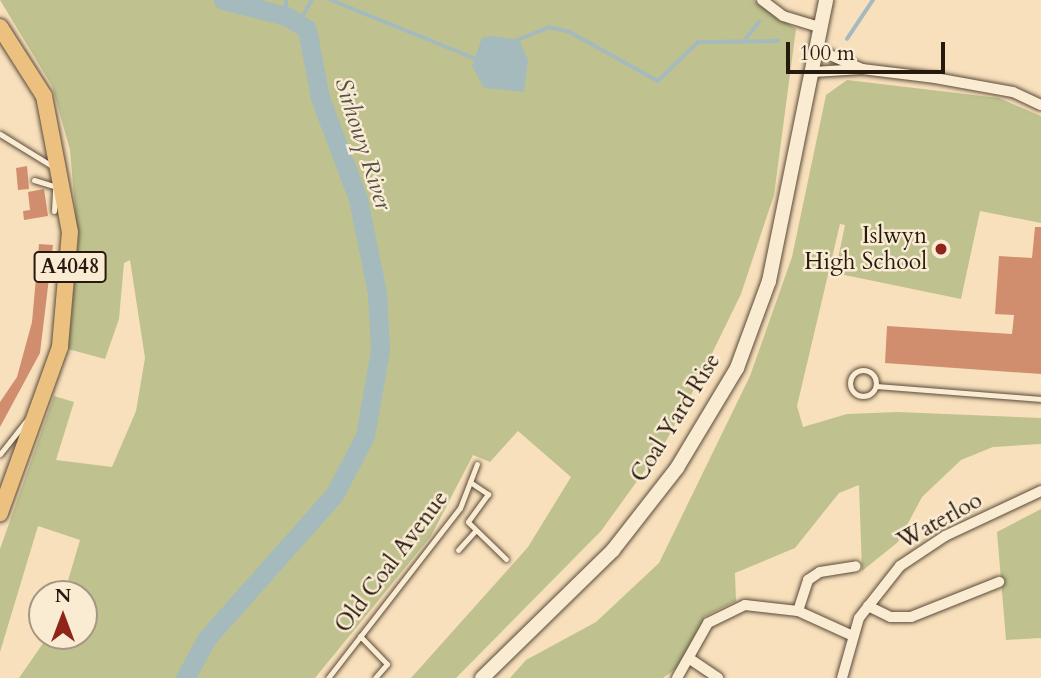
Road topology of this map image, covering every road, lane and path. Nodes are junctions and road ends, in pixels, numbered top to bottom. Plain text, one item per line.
1 (762, 0) edge
2 (826, 0) edge
3 (0, 27) edge
4 (819, 27) junction
5 (816, 49) junction
6 (862, 69) junction
7 (813, 72) junction
8 (1041, 105) edge
9 (0, 134) edge
10 (63, 171) junction
11 (34, 180) dead end
12 (60, 188) junction
13 (54, 211) dead end
14 (876, 386) junction
15 (1041, 399) edge
16 (42, 404) junction
17 (0, 454) edge
18 (477, 464) dead end
19 (470, 482) junction
20 (1041, 491) edge
21 (0, 513) edge
22 (475, 531) junction
23 (458, 550) dead end
24 (506, 559) dead end
25 (856, 566) dead end
26 (999, 582) dead end
27 (867, 606) junction
28 (798, 611) junction
29 (851, 635) junction
30 (360, 636) junction
31 (690, 659) junction
32 (328, 678) edge
33 (375, 678) edge
34 (482, 678) edge
35 (677, 678) edge
36 (718, 678) edge
37 (842, 678) edge

1 - 4 street
2 - 4 main road, Coal Yard Rise
3 - 10 main road, A4048
4 - 5 main road, Coal Yard Rise
5 - 6 street
5 - 7 main road, Coal Yard Rise
6 - 7 street
6 - 8 street
7 - 34 main road, Coal Yard Rise
9 - 10 lane
10 - 12 main road, A4048
11 - 12 lane
12 - 13 lane
12 - 16 main road, A4048
14 - 14 lane
14 - 15 lane
16 - 17 lane
16 - 21 main road, A4048
18 - 19 lane, Old Coal Avenue
19 - 22 lane
19 - 30 lane, Old Coal Avenue
20 - 27 street, Waterloo
22 - 23 lane
22 - 24 lane
25 - 28 street
26 - 27 street
27 - 29 street, Waterloo
28 - 29 street
28 - 31 street
29 - 37 street, Waterloo
30 - 32 lane, Old Coal Avenue
30 - 33 lane
31 - 35 street
31 - 36 street

